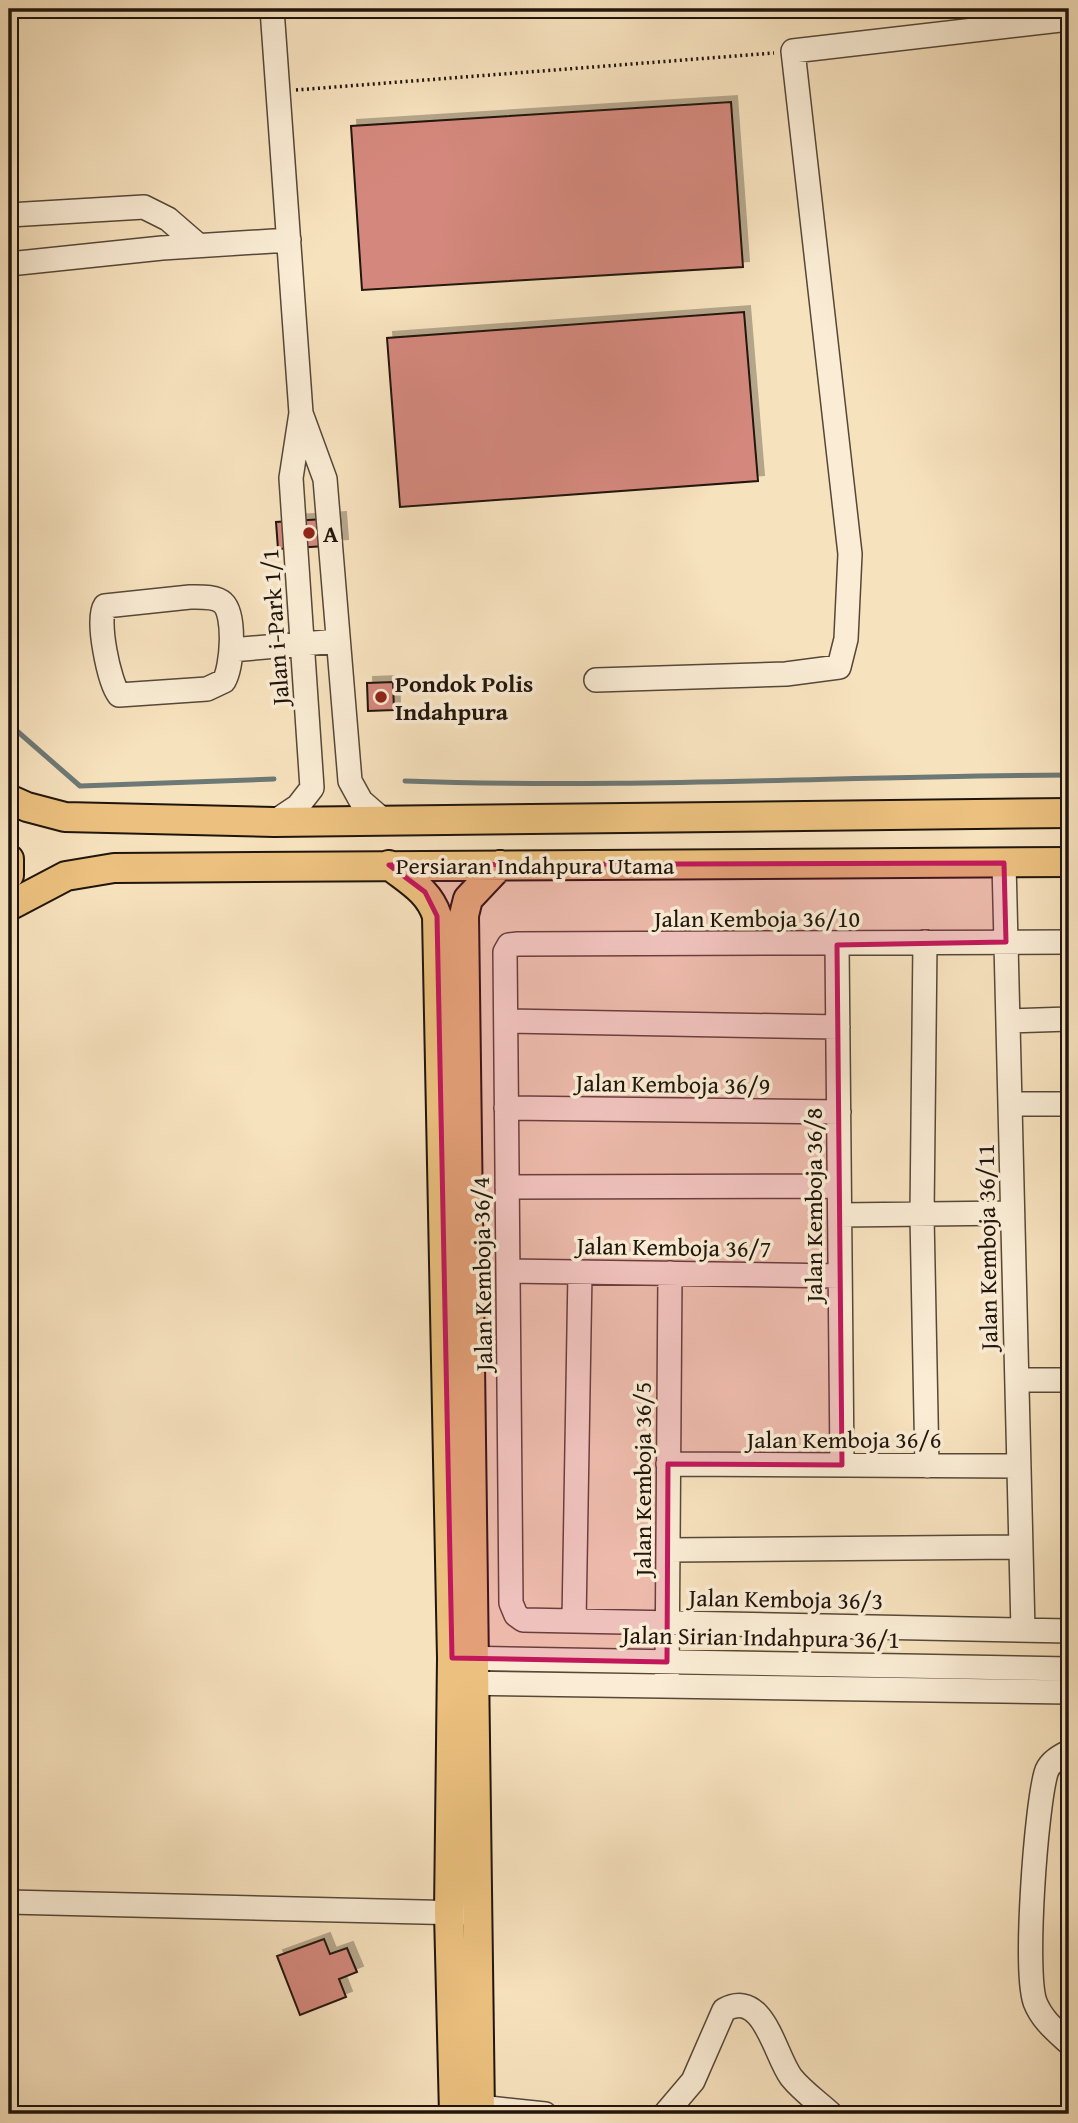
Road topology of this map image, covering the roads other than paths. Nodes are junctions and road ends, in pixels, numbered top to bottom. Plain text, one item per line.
1 (272, 9) edge
2 (1069, 19) edge
3 (9, 215) edge
4 (289, 240) junction
5 (198, 246) junction
6 (9, 264) edge
7 (302, 412) junction
8 (338, 641) junction
9 (301, 644) junction
10 (231, 650) junction
11 (596, 680) dead end
12 (9, 799) edge
13 (1069, 813) edge
14 (384, 821) junction
15 (274, 822) junction
16 (9, 859) edge
17 (1069, 862) edge
18 (1004, 863) junction
19 (500, 865) junction
20 (389, 866) junction
21 (9, 875) edge
22 (9, 906) edge
23 (925, 942) junction
24 (1006, 942) junction
25 (1069, 942) edge
26 (509, 945) joint
27 (837, 945) junction
28 (1069, 1019) edge
29 (506, 1021) junction
30 (1008, 1021) junction
31 (838, 1027) junction
32 (1010, 1104) junction
33 (1069, 1104) edge
34 (506, 1108) junction
35 (839, 1112) junction
36 (839, 1186) junction
37 (507, 1187) junction
38 (1012, 1213) junction
39 (840, 1215) junction
40 (922, 1216) junction
41 (508, 1271) junction
42 (580, 1272) junction
43 (670, 1273) junction
44 (840, 1276) junction
45 (1017, 1380) junction
46 (1069, 1380) edge
47 (668, 1464) junction
48 (842, 1465) junction
49 (927, 1466) junction
50 (1019, 1466) junction
51 (1021, 1548) junction
52 (668, 1550) junction
53 (511, 1603) joint
54 (574, 1621) junction
55 (667, 1623) junction
56 (1023, 1630) junction
57 (1069, 1632) edge
58 (667, 1662) junction
59 (1069, 1669) edge
60 (463, 1671) junction
61 (667, 1686) junction
62 (1069, 1692) edge
63 (1069, 1752) edge
64 (9, 1902) edge
65 (463, 1913) junction
66 (1069, 2043) edge
67 (471, 2112) edge
68 (545, 2114) edge
69 (665, 2114) edge
70 (831, 2114) edge

1 - 4 street, Jalan i-Park 1/1
2 - 11 street
3 - 5 street
4 - 5 street
4 - 7 street, Jalan i-Park 1/1
5 - 6 street
7 - 8 street, Jalan i-Park 1/1
7 - 9 street, Jalan i-Park 1/1
8 - 9 street
8 - 14 street, Jalan i-Park 1/1
9 - 10 street
9 - 15 street, Jalan i-Park 1/1
10 - 10 street
12 - 15 main road, Persiaran Indahpura Utama
13 - 14 main road, Persiaran Indahpura Utama
14 - 15 main road, Persiaran Indahpura Utama
16 - 21 main road
17 - 18 main road, Persiaran Indahpura Utama
18 - 19 main road, Persiaran Indahpura Utama
18 - 24 street, Jalan Kemboja 36/11
19 - 20 main road, Persiaran Indahpura Utama
19 - 60 main road
20 - 22 main road, Persiaran Indahpura Utama
20 - 60 main road
23 - 24 street, Jalan Kemboja 36/10
23 - 27 street, Jalan Kemboja 36/10
23 - 40 street
24 - 25 street, Jalan Kemboja 36/10
24 - 30 street, Jalan Kemboja 36/11
26 - 27 street, Jalan Kemboja 36/10
26 - 29 street, Jalan Kemboja 36/4
27 - 31 street, Jalan Kemboja 36/8
28 - 30 street
29 - 31 street
29 - 34 street, Jalan Kemboja 36/4
30 - 32 street, Jalan Kemboja 36/11
31 - 35 street, Jalan Kemboja 36/8
32 - 33 street
32 - 38 street, Jalan Kemboja 36/11
34 - 35 street, Jalan Kemboja 36/9
34 - 37 street, Jalan Kemboja 36/4
35 - 36 street, Jalan Kemboja 36/8
36 - 37 street
36 - 39 street, Jalan Kemboja 36/8
37 - 41 street, Jalan Kemboja 36/4
38 - 40 street
38 - 45 street, Jalan Kemboja 36/11
39 - 40 street
39 - 44 street, Jalan Kemboja 36/8
40 - 49 street
41 - 42 street, Jalan Kemboja 36/7
41 - 53 street, Jalan Kemboja 36/4
42 - 43 street, Jalan Kemboja 36/7
42 - 54 street
43 - 44 street, Jalan Kemboja 36/7
43 - 47 street, Jalan Kemboja 36/5
44 - 48 street, Jalan Kemboja 36/8
45 - 46 street
45 - 50 street, Jalan Kemboja 36/11
47 - 48 street, Jalan Kemboja 36/6
47 - 52 street, Jalan Kemboja 36/5
48 - 49 street, Jalan Kemboja 36/6
49 - 50 street, Jalan Kemboja 36/6
50 - 51 street, Jalan Kemboja 36/11
51 - 52 street
51 - 56 street, Jalan Kemboja 36/11
52 - 55 street, Jalan Kemboja 36/5
53 - 54 street, Jalan Kemboja 36/3
54 - 55 street, Jalan Kemboja 36/3
55 - 56 street, Jalan Kemboja 36/3
55 - 58 street, Jalan Kemboja 36/5
56 - 57 street, Jalan Kemboja 36/3
58 - 59 street, Jalan Sirian Indahpura 36/1
58 - 60 street, Jalan Sirian Indahpura 36/1
58 - 61 street, Jalan Kemboja 36/5
60 - 61 street, Jalan Sirian Indahpura 36/1
60 - 65 main road
61 - 62 street, Jalan Sirian Indahpura 36/1
63 - 66 street
64 - 65 street
65 - 67 main road
67 - 68 street
69 - 70 street

